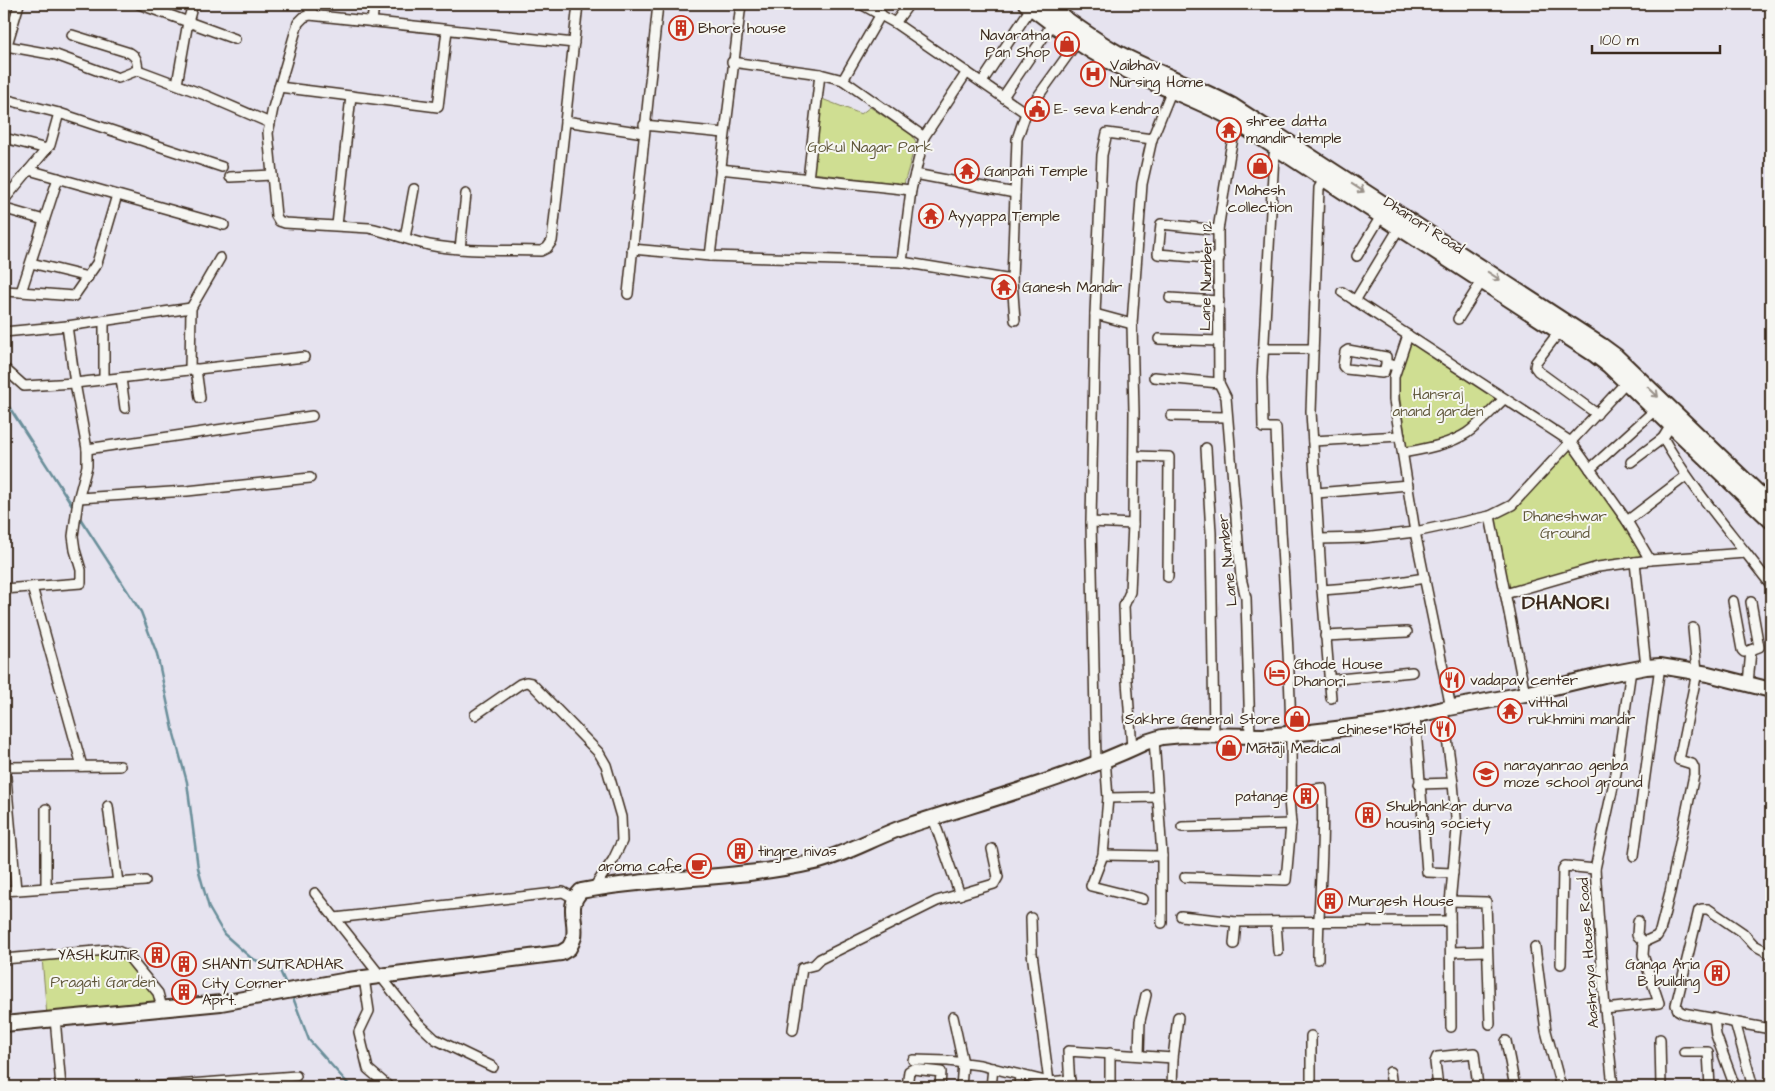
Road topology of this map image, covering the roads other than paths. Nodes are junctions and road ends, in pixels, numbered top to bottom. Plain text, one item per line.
1 (19, 4) edge
2 (139, 4) edge
3 (193, 4) edge
4 (306, 4) edge
5 (374, 4) edge
6 (578, 4) edge
7 (658, 4) edge
8 (740, 4) edge
9 (861, 4) edge
10 (909, 4) edge
11 (1045, 4) edge
12 (1028, 6) edge
13 (881, 14) junction
14 (314, 15) junction
15 (188, 22) junction
16 (372, 22) junction
17 (896, 23) junction
18 (1053, 23) junction
19 (447, 30) junction
20 (72, 35) dead end
21 (1081, 36) junction
22 (235, 39) dead end
23 (574, 44) junction
24 (5, 48) edge
25 (732, 62) junction
26 (138, 70) junction
27 (967, 72) junction
28 (820, 74) junction
29 (843, 80) junction
30 (982, 82) junction
31 (177, 84) junction
32 (1173, 85) junction
33 (279, 87) junction
34 (351, 96) junction
35 (1003, 97) junction
36 (4, 100) edge
37 (59, 113) junction
38 (1026, 113) junction
39 (1241, 119) junction
40 (565, 121) junction
41 (270, 123) junction
42 (644, 129) junction
43 (724, 133) junction
44 (924, 137) junction
45 (4, 138) edge
46 (1152, 139) junction
47 (1280, 144) junction
48 (47, 148) junction
49 (222, 167) dead end
50 (720, 169) junction
51 (29, 170) junction
52 (915, 174) junction
53 (1326, 174) junction
54 (272, 175) junction
55 (230, 177) dead end
56 (58, 178) junction
57 (808, 179) junction
58 (414, 189) dead end
59 (911, 190) junction
60 (1016, 193) junction
61 (466, 194) dead end
62 (117, 195) junction
63 (4, 200) edge
64 (9, 210) dead end
65 (1381, 216) junction
66 (44, 220) junction
67 (224, 225) dead end
68 (337, 225) junction
69 (1399, 228) junction
70 (1218, 230) junction
71 (1416, 232) junction
72 (406, 238) junction
73 (460, 249) junction
74 (632, 249) junction
75 (710, 256) junction
76 (1356, 256) dead end
77 (220, 258) dead end
78 (1219, 259) junction
79 (902, 262) junction
80 (31, 263) junction
81 (88, 277) junction
82 (1012, 280) junction
83 (1482, 282) junction
84 (4, 291) edge
85 (21, 292) junction
86 (1342, 292) dead end
87 (628, 294) dead end
88 (1170, 298) dead end
89 (1355, 301) junction
90 (1219, 302) junction
91 (192, 308) junction
92 (1095, 314) junction
93 (1458, 319) dead end
94 (1016, 320) dead end
95 (104, 321) junction
96 (1132, 324) junction
97 (67, 326) junction
98 (4, 332) edge
99 (1559, 332) junction
100 (1408, 335) junction
101 (1159, 339) dead end
102 (1219, 341) junction
103 (1264, 349) junction
104 (1313, 349) junction
105 (304, 357) dead end
106 (1386, 364) junction
107 (1397, 366) junction
108 (4, 368) edge
109 (193, 370) junction
110 (1154, 377) dead end
111 (121, 378) junction
112 (1630, 378) junction
113 (104, 380) junction
114 (1219, 383) junction
115 (75, 384) junction
116 (200, 398) dead end
117 (1504, 399) junction
118 (125, 408) dead end
119 (1655, 410) junction
120 (1597, 414) junction
121 (312, 416) dead end
122 (1171, 416) dead end
123 (1227, 417) junction
124 (1671, 425) junction
125 (1400, 436) junction
126 (1663, 438) junction
127 (1313, 441) junction
128 (1571, 442) junction
129 (1206, 448) dead end
130 (87, 449) junction
131 (1403, 453) junction
132 (1134, 456) junction
133 (1631, 462) dead end
134 (1590, 469) junction
135 (1686, 476) junction
136 (310, 478) dead end
137 (1408, 485) junction
138 (1317, 493) junction
139 (79, 499) junction
140 (1757, 499) junction
141 (1771, 505) edge
142 (1490, 516) junction
143 (1771, 521) edge
144 (1091, 522) junction
145 (1628, 522) junction
146 (1133, 524) junction
147 (1415, 532) junction
148 (1319, 539) junction
149 (1746, 552) junction
150 (1650, 560) junction
151 (1635, 562) junction
152 (1168, 577) dead end
153 (1424, 578) junction
154 (1771, 585) edge
155 (32, 587) junction
156 (4, 589) edge
157 (1322, 590) junction
158 (1506, 594) junction
159 (1733, 602) dead end
160 (1751, 602) dead end
161 (1693, 628) dead end
162 (1407, 632) dead end
163 (1325, 636) junction
164 (1751, 650) junction
165 (1653, 667) junction
166 (1631, 670) junction
167 (1412, 672) dead end
168 (1697, 672) junction
169 (1329, 680) junction
170 (1748, 684) junction
171 (1771, 690) edge
172 (1525, 694) junction
173 (1331, 698) dead end
174 (1447, 708) junction
175 (475, 715) dead end
176 (1415, 716) junction
177 (1292, 734) junction
178 (1214, 735) junction
179 (1250, 736) junction
180 (1154, 740) junction
181 (1132, 748) junction
182 (4, 756) edge
183 (1101, 760) junction
184 (82, 766) junction
185 (120, 766) dead end
186 (6, 767) junction
187 (1453, 783) junction
188 (1420, 784) junction
189 (1291, 792) junction
190 (1158, 797) junction
191 (1108, 798) junction
192 (108, 806) dead end
193 (46, 809) dead end
194 (933, 818) junction
195 (1291, 824) junction
196 (1182, 827) dead end
197 (8, 835) edge
198 (992, 849) dead end
199 (1103, 855) junction
200 (1162, 856) junction
201 (1634, 856) dead end
202 (1595, 869) junction
203 (1453, 873) junction
204 (1185, 877) dead end
205 (145, 882) dead end
206 (118, 883) junction
207 (46, 888) junction
208 (593, 889) junction
209 (16, 890) junction
210 (4, 891) edge
211 (315, 892) dead end
212 (960, 895) junction
213 (574, 898) junction
214 (1143, 899) dead end
215 (1451, 901) junction
216 (1181, 916) dead end
217 (335, 918) junction
218 (1030, 918) dead end
219 (1450, 921) junction
220 (1638, 921) dead end
221 (1236, 922) junction
222 (1276, 922) junction
223 (1318, 922) junction
224 (1162, 923) dead end
225 (1644, 942) junction
226 (1234, 944) dead end
227 (1535, 947) dead end
228 (1486, 950) junction
229 (1278, 951) dead end
230 (1451, 952) junction
231 (1771, 954) edge
232 (4, 959) edge
233 (1318, 959) dead end
234 (1562, 964) dead end
235 (380, 976) junction
236 (364, 978) junction
237 (1146, 995) dead end
238 (162, 1008) junction
239 (1605, 1009) junction
240 (953, 1017) dead end
241 (1178, 1017) dead end
242 (56, 1018) junction
243 (1714, 1018) junction
244 (1735, 1022) junction
245 (4, 1024) edge
246 (1490, 1024) dead end
247 (1451, 1027) dead end
248 (1771, 1029) edge
249 (793, 1030) dead end
250 (1311, 1036) dead end
251 (1660, 1039) dead end
252 (1506, 1041) dead end
253 (1684, 1052) dead end
254 (1110, 1053) junction
255 (1138, 1055) junction
256 (1173, 1058) junction
257 (914, 1060) dead end
258 (963, 1063) junction
259 (493, 1067) dead end
260 (993, 1068) junction
261 (1390, 1072) dead end
262 (296, 1076) dead end
263 (1020, 1076) junction
264 (1049, 1082) junction
265 (1070, 1084) edge
266 (203, 1085) edge
267 (62, 1087) edge
268 (150, 1087) edge
269 (389, 1087) edge
270 (907, 1087) edge
271 (940, 1087) edge
272 (961, 1087) edge
273 (991, 1087) edge
274 (1019, 1087) edge
275 (1110, 1087) edge
276 (1172, 1087) edge
277 (1311, 1087) edge
278 (1392, 1087) edge
279 (1438, 1087) edge
280 (1478, 1087) edge
281 (1515, 1087) edge
282 (1561, 1087) edge
283 (1613, 1087) edge
284 (1660, 1087) edge
285 (1710, 1087) edge
286 (1735, 1087) edge
287 (1753, 1087) edge

1 - 24 street
2 - 15 street
3 - 15 street
4 - 14 street
5 - 16 street
6 - 23 street
7 - 42 street
8 - 25 street
9 - 13 street
10 - 17 street
11 - 21 street, Dhanori Road
12 - 18 street, Dhanori Road
12 - 30 street
13 - 17 street
13 - 29 street
14 - 16 street
14 - 33 street
15 - 22 street
15 - 31 street
16 - 19 street
17 - 27 street
18 - 21 street, Dhanori Road
18 - 35 street
19 - 23 street
19 - 34 street
20 - 26 street
21 - 32 street, Dhanori Road
21 - 38 street
23 - 40 street
24 - 26 street
25 - 28 street
25 - 43 street
26 - 31 street
27 - 30 street
27 - 44 street
28 - 29 street
28 - 57 street
29 - 44 street
30 - 35 street
31 - 41 street
32 - 39 street, Dhanori Road
32 - 46 street
33 - 34 street
33 - 41 street
34 - 68 street
35 - 38 street
36 - 37 street
37 - 48 street
37 - 49 street
38 - 60 street
39 - 47 street, Dhanori Road
39 - 70 street, Lane Number 12
40 - 42 street
40 - 73 street
41 - 54 street
42 - 43 street
42 - 74 street
43 - 50 street
44 - 52 street
45 - 48 street
46 - 92 street
46 - 96 street
47 - 53 street, Dhanori Road
47 - 103 street
48 - 51 street
50 - 57 street
50 - 75 street
51 - 56 street
51 - 63 street
52 - 59 street
52 - 60 street
53 - 65 street, Dhanori Road
53 -> 71 street, Dhanori Road
53 - 104 street
54 - 55 street
54 - 68 street
56 - 62 street
56 - 66 street
57 - 59 street
58 - 72 street
59 - 79 street
60 - 82 street
61 - 73 street
62 - 67 street
62 - 81 street
64 - 66 street
65 - 69 street, Dhanori Road
65 - 76 street
66 - 80 street
68 - 72 street
69 - 71 street, Dhanori Road
69 - 89 street
70 - 78 street, Lane Number 12
70 - 78 street
71 - 83 street, Dhanori Road
71 -> 112 street, Dhanori Road
72 - 73 street
74 - 75 street
74 - 87 street
75 - 79 street
77 - 91 street
78 - 90 street, Lane Number 12
79 - 82 street
80 - 81 street
80 - 85 street
81 - 85 street
82 - 94 street
83 - 93 street
83 - 99 street, Dhanori Road
84 - 85 street
86 - 89 street
88 - 90 street
89 - 100 street
90 - 102 street, Lane Number 12
91 - 95 street
91 - 109 street
92 - 96 street
92 - 144 street
95 - 97 street
95 - 113 street
96 - 132 street
97 - 98 street
97 - 115 street
99 - 112 street, Dhanori Road
99 - 120 street
100 - 107 street
100 - 117 street
101 - 102 street
102 - 114 street, Lane Number 12
103 - 104 street
103 - 177 street
104 - 127 street
105 - 109 street
106 - 106 street
106 - 107 street
107 - 125 street
108 - 115 street
109 - 111 street
109 - 116 street
110 - 114 street
111 - 113 street
111 - 118 street
112 - 119 street, Dhanori Road
112 - 120 street
112 -> 140 street, Dhanori Road
113 - 115 street
114 - 123 street, Lane Number
115 - 130 street
117 - 128 street
117 - 131 street
119 - 124 street, Dhanori Road
119 - 134 street
120 - 128 street
121 - 130 street
122 - 123 street
123 - 179 street, Lane Number
124 - 126 street
124 - 140 street, Dhanori Road
125 - 127 street
125 - 131 street
126 - 133 street
126 - 135 street
127 - 138 street
128 - 134 street
128 - 142 street
129 - 178 street
130 - 139 street
131 - 137 street
132 - 146 street
132 - 152 street
134 - 145 street
135 - 145 street
135 - 149 street
136 - 139 street
137 - 138 street
137 - 147 street
138 - 148 street
139 - 155 street
140 - 141 street, Dhanori Road
140 - 143 street, Dhanori Road
142 - 147 street
142 - 158 street
144 - 146 street
144 - 183 street
145 - 150 street
146 - 181 street
147 - 148 street
147 - 153 street
148 - 157 street
149 - 150 street
149 - 154 street
150 - 151 street
151 - 158 street
151 - 165 street
153 - 157 street
153 - 174 street
155 - 156 street
155 - 184 street
157 - 163 street
158 - 172 street
159 - 164 street
160 - 164 street
161 - 168 street
162 - 163 street
163 - 169 street
164 - 170 street
165 - 166 street
165 - 168 street
165 - 201 street
166 - 172 street
166 - 202 street, Aashraya House Road
167 - 169 street
168 - 170 street
168 - 225 street
169 - 173 street
170 - 171 street
172 - 174 street
174 - 176 street
174 - 187 street
175 - 208 street
176 - 177 street
176 - 188 street
177 - 179 street
177 - 189 street
178 - 179 street
178 - 180 street
180 - 181 street
180 - 190 street
181 - 183 street
182 - 186 street
183 - 191 street
183 - 194 street
184 - 185 street
184 - 186 street
186 - 197 street
187 - 188 street
187 - 203 street
188 - 203 street
189 - 195 street
189 - 223 street
190 - 191 street
190 - 200 street
191 - 199 street
192 - 206 street
193 - 207 street
194 - 208 street
194 - 212 street
195 - 196 street
195 - 204 street
197 - 209 street
198 - 212 street
199 - 200 street
199 - 214 street
200 - 224 street
202 - 234 street
202 - 239 street, Aashraya House Road
203 - 215 street
205 - 206 street
206 - 207 street
207 - 209 street
208 - 213 street
209 - 210 street
211 - 217 street
212 - 249 street
213 - 217 street
213 - 235 street
215 - 219 street
215 - 228 street
216 - 221 street
217 - 235 street
218 - 264 street
219 - 223 street
219 - 230 street
220 - 225 street
221 - 222 street
221 - 226 street
222 - 223 street
222 - 229 street
223 - 233 street
225 - 239 street
227 - 282 street
228 - 230 street
228 - 246 street
230 - 247 street
231 - 243 street
232 - 238 street
235 - 236 street
235 - 259 street
236 - 238 street
236 - 269 street
237 - 255 street
238 - 242 street
239 - 283 street, Aashraya House Road
240 - 258 street
241 - 256 street
242 - 245 street
242 - 267 street
243 - 244 street
243 - 286 street
244 - 248 street
244 - 287 street
250 - 277 street
251 - 284 street
252 - 281 street
253 - 285 street
254 - 255 street
254 - 265 street
254 - 275 street
255 - 256 street
256 - 276 street
257 - 258 street
258 - 260 street
258 - 272 street
260 - 263 street
260 - 273 street
261 - 278 street
262 - 266 street
263 - 264 street
263 - 274 street
264 - 265 street
266 - 268 street
270 - 271 street
279 - 280 street

